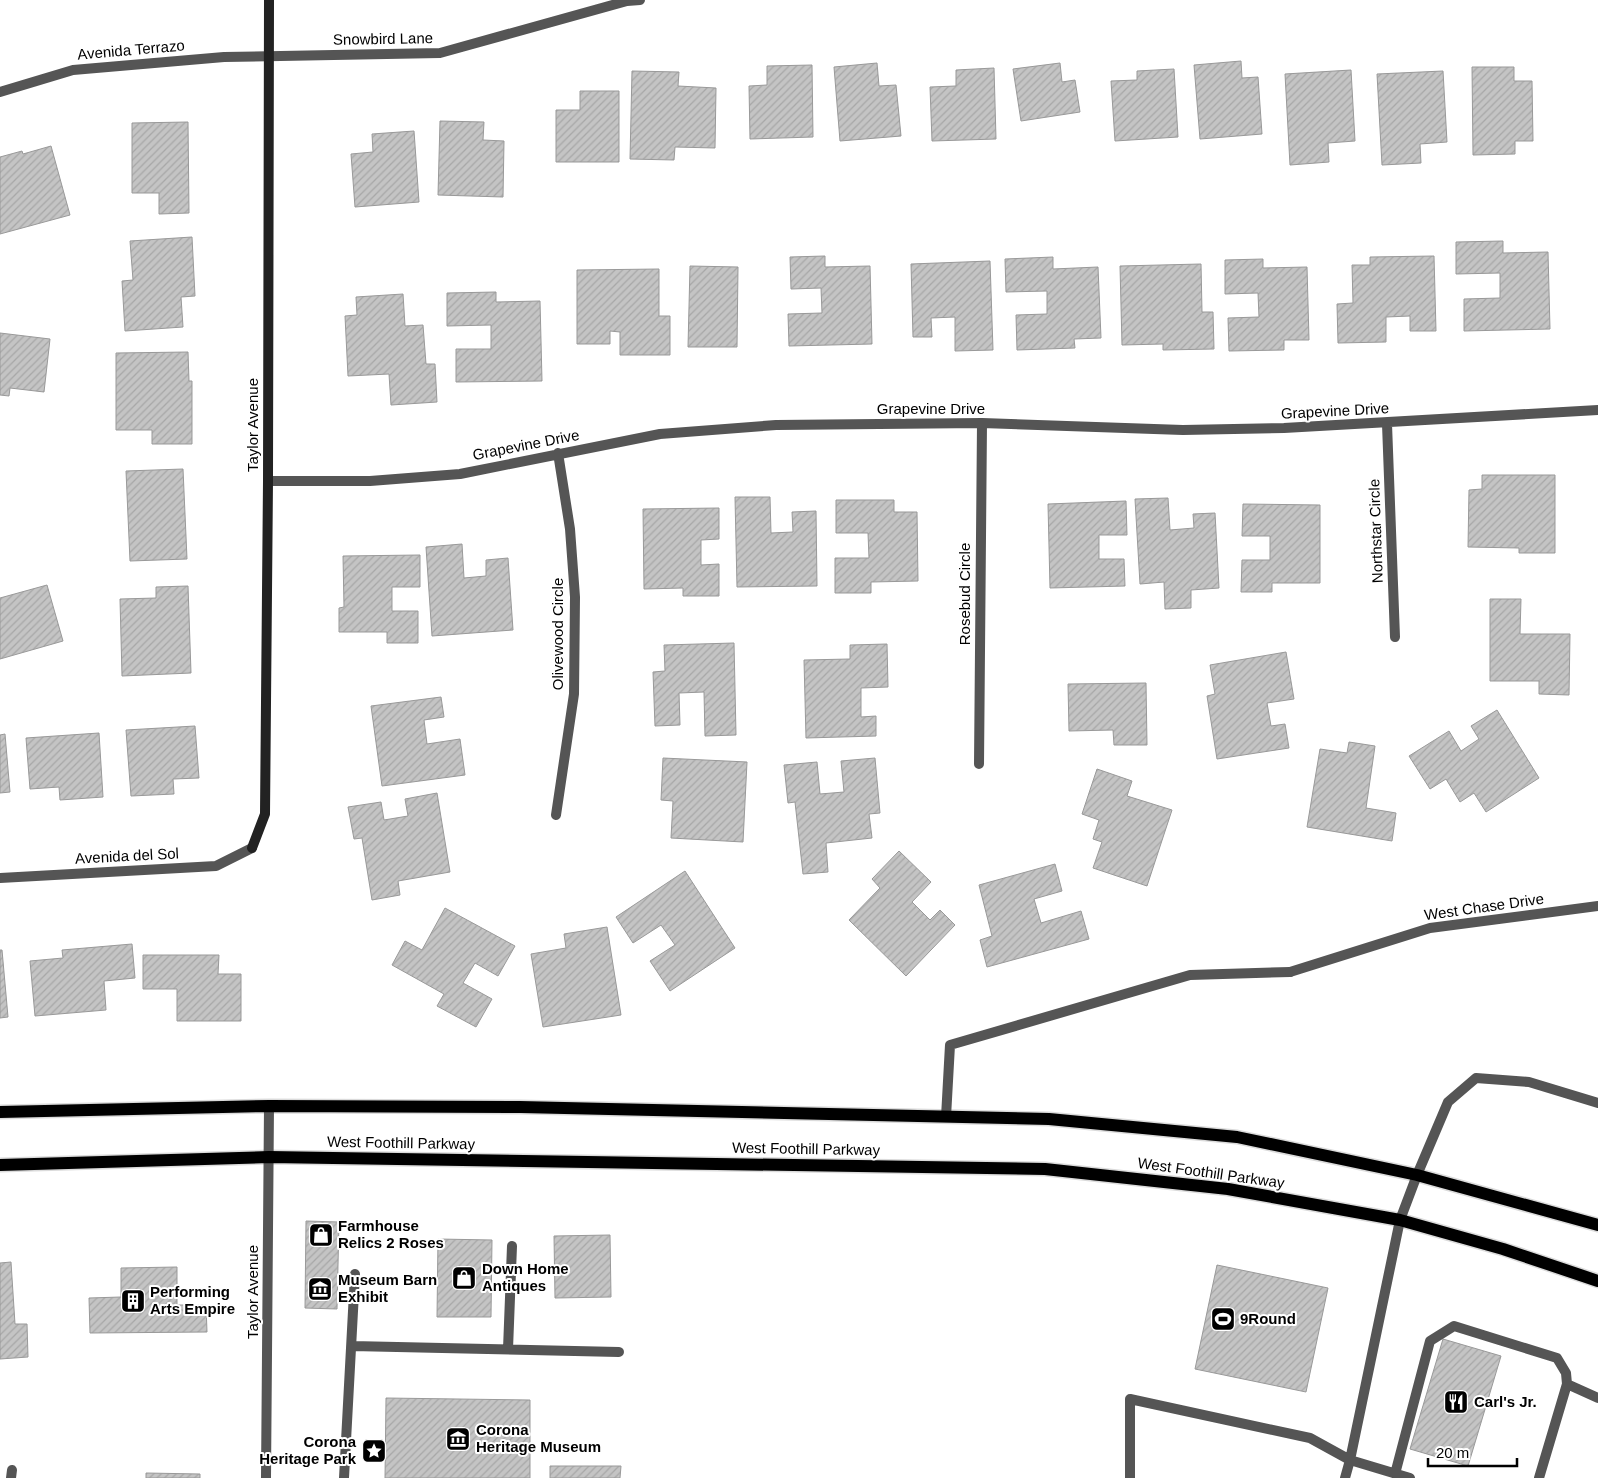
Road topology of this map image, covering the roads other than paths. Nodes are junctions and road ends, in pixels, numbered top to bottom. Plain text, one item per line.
1 (269, 0) edge
2 (640, 0) edge
3 (269, 56) junction
4 (0, 92) edge
5 (1598, 410) edge
6 (982, 423) junction
7 (1387, 424) junction
8 (558, 454) junction
9 (268, 481) junction
10 (1395, 637) dead end
11 (979, 764) dead end
12 (556, 815) dead end
13 (252, 848) joint
14 (0, 878) edge
15 (1598, 906) edge
16 (1598, 1103) edge
17 (269, 1106) junction
18 (0, 1112) edge
19 (946, 1117) junction
20 (269, 1157) junction
21 (0, 1165) edge
22 (1417, 1175) junction
23 (1400, 1220) junction
24 (1598, 1224) edge
25 (512, 1246) dead end
26 (354, 1274) dead end
27 (1598, 1281) edge
28 (352, 1346) junction
29 (508, 1349) junction
30 (619, 1352) dead end
31 (1567, 1384) junction
32 (1598, 1398) edge
33 (1350, 1460) junction
34 (1395, 1474) junction
35 (266, 1478) edge
36 (344, 1478) edge
37 (1130, 1478) edge
38 (1345, 1478) edge
39 (1410, 1478) edge
40 (1539, 1478) edge

1 - 3 street, Taylor Avenue
2 - 3 street, Snowbird Lane
3 - 4 street, Avenida Terrazo
3 - 9 street, Taylor Avenue
5 - 7 street, Grapevine Drive
6 - 7 street, Grapevine Drive
6 - 8 street, Grapevine Drive
6 - 11 street, Rosebud Circle
7 - 10 street, Northstar Circle
8 - 9 street, Grapevine Drive
8 - 12 street, Olivewood Circle
9 - 13 street, Taylor Avenue
13 - 14 street, Avenida del Sol
15 - 19 street, West Chase Drive
16 - 22 street
17 - 18 main road
17 - 19 main road
17 - 20 street, Taylor Avenue
19 - 22 main road
20 - 21 main road, West Foothill Parkway
20 - 23 main road, West Foothill Parkway
20 - 35 street, Taylor Avenue
22 - 23 street
22 - 24 main road
23 - 27 main road, West Foothill Parkway
23 - 33 street
25 - 29 street
26 - 28 street
28 - 29 street
28 - 36 street
29 - 30 street
31 - 32 street
31 - 34 street
31 - 40 street
33 - 34 street
33 - 37 street
33 - 38 street
34 - 39 street

